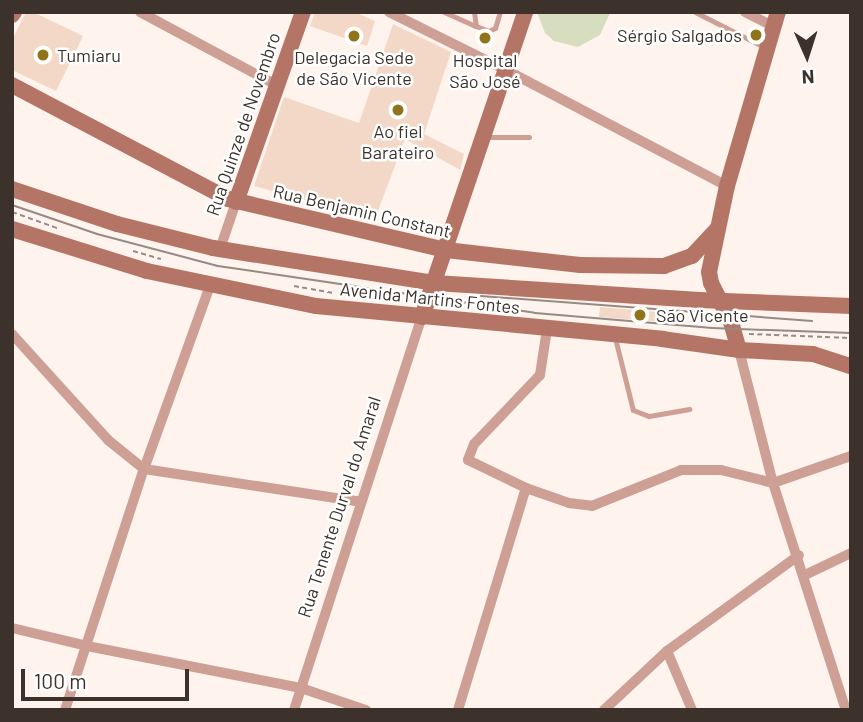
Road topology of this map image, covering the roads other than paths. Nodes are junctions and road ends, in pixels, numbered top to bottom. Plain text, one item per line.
1 (140, 12) edge
2 (303, 12) edge
3 (389, 12) edge
4 (444, 12) edge
5 (474, 12) edge
6 (500, 12) edge
7 (525, 12) edge
8 (695, 12) edge
9 (744, 12) edge
10 (776, 19) edge
11 (476, 26) junction
12 (768, 49) junction
13 (506, 70) junction
14 (12, 85) edge
15 (278, 86) junction
16 (483, 137) junction
17 (529, 137) dead end
18 (727, 186) junction
19 (12, 190) edge
20 (236, 202) junction
21 (718, 228) junction
22 (12, 229) edge
23 (220, 249) junction
24 (446, 250) junction
25 (435, 283) junction
26 (210, 286) junction
27 (720, 300) junction
28 (851, 306) edge
29 (422, 317) junction
30 (547, 329) junction
31 (12, 334) edge
32 (615, 335) junction
33 (739, 350) junction
34 (850, 366) edge
35 (689, 409) dead end
36 (851, 456) edge
37 (144, 469) junction
38 (773, 483) junction
39 (526, 488) junction
40 (361, 502) junction
41 (851, 553) edge
42 (799, 555) junction
43 (805, 575) junction
44 (12, 628) edge
45 (87, 646) junction
46 (667, 651) junction
47 (301, 688) junction
48 (849, 709) edge
49 (65, 710) edge
50 (294, 710) edge
51 (366, 710) edge
52 (458, 710) edge
53 (604, 710) edge
54 (692, 710) edge

1 - 15 street
2 - 15 main road, Rua Quinze de Novembro
3 - 13 street
4 - 11 lane
5 - 11 lane
6 - 11 lane
7 - 13 main road
8 - 12 lane
9 - 10 street
10 - 12 main road
12 - 18 main road
13 - 16 main road
13 - 18 street
14 - 20 main road, Rua Benjamin Constant
15 - 20 main road, Rua Quinze de Novembro
16 - 17 lane
16 - 24 main road
18 - 21 main road
19 - 23 main road, Avenida Martins Fontes
20 - 23 street, Rua Quinze de Novembro
20 - 24 main road, Rua Benjamin Constant
21 - 24 main road, Rua Benjamin Constant
21 - 27 main road
22 - 26 main road, Avenida Martins Fontes
23 - 25 main road, Avenida Martins Fontes
24 - 25 main road
25 - 27 main road, Avenida Martins Fontes
25 - 29 main road
26 - 29 main road, Avenida Martins Fontes
26 - 37 street
27 - 28 main road, Avenida Martins Fontes
27 - 33 main road
29 - 30 main road, Avenida Martins Fontes
29 - 40 street, Rua Tenente Durval do Amaral
30 - 32 main road, Avenida Martins Fontes
30 - 39 street
31 - 37 street
32 - 33 main road, Avenida Martins Fontes
32 - 35 lane
33 - 34 main road, Avenida Martins Fontes
33 - 38 street
36 - 38 street
37 - 40 street
37 - 45 street
38 - 39 street
38 - 42 street
39 - 52 street
40 - 47 street, Rua Tenente Durval do Amaral
41 - 43 street
42 - 43 street
42 - 46 street
43 - 48 street
44 - 45 street
45 - 47 street
45 - 49 street
46 - 53 street
46 - 54 street
47 - 50 street, Rua Tenente Durval do Amaral
47 - 51 street

